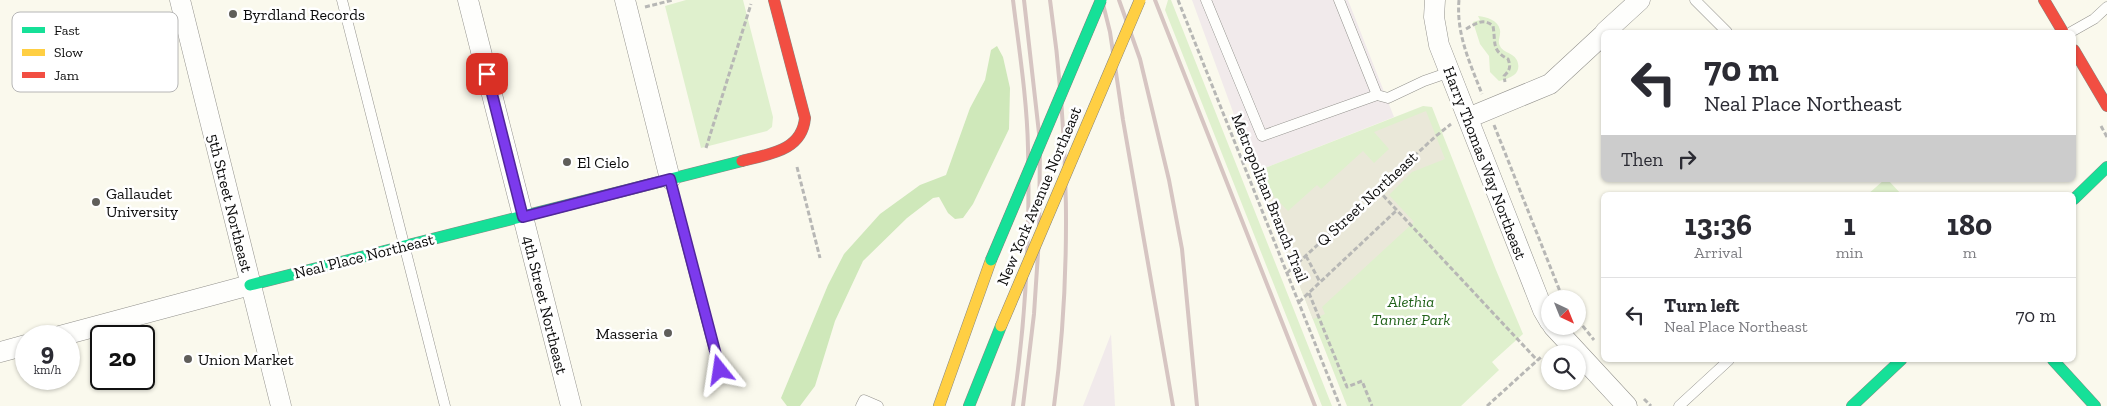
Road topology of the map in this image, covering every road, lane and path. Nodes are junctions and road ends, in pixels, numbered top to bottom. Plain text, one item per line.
1 (180, 0) edge
2 (342, 0) edge
3 (468, 0) edge
4 (673, 0) edge
5 (752, 0) edge
6 (774, 0) edge
7 (1101, 0) edge
8 (1140, 0) edge
9 (1178, 0) edge
10 (1206, 0) edge
11 (1339, 0) edge
12 (1435, 0) edge
13 (1459, 0) edge
14 (1640, 0) edge
15 (1694, 0) edge
16 (2044, 0) edge
17 (626, 6) edge
18 (2107, 7) edge
19 (1466, 29) dead end
20 (1607, 30) edge
21 (1725, 30) edge
22 (2062, 30) edge
23 (2075, 30) edge
24 (1601, 36) edge
25 (2076, 53) edge
26 (1450, 72) junction
27 (1505, 82) dead end
28 (1377, 95) junction
29 (2107, 106) edge
30 (1488, 110) junction
31 (1468, 118) junction
32 (1448, 126) dead end
33 (704, 154) dead end
34 (796, 164) dead end
35 (2107, 167) edge
36 (670, 179) junction
37 (1378, 190) junction
38 (2076, 196) edge
39 (1397, 210) junction
40 (523, 217) junction
41 (405, 247) junction
42 (1306, 256) junction
43 (820, 258) dead end
44 (1287, 273) junction
45 (1320, 282) junction
46 (250, 285) junction
47 (1559, 290) edge
48 (1309, 293) junction
49 (1299, 302) junction
50 (1541, 305) edge
51 (1586, 330) edge
52 (80, 331) edge
53 (1561, 335) edge
54 (1596, 342) dead end
55 (15, 348) edge
56 (0, 352) edge
57 (1727, 362) edge
58 (1899, 362) edge
59 (2055, 362) edge
60 (720, 370) dead end
61 (281, 406) edge
62 (445, 406) edge
63 (571, 406) edge
64 (861, 406) edge
65 (878, 406) edge
66 (939, 406) edge
67 (969, 406) edge
68 (1340, 406) edge
69 (1372, 406) edge
70 (1487, 406) edge
71 (1627, 406) edge
72 (1679, 406) edge
73 (1852, 406) edge
74 (2095, 406) edge

1 - 46 street, 5th Street Northeast
2 - 41 lane
3 - 40 street, 4th Street Northeast
4 - 17 path
5 - 33 path
6 - 36 main road, Neal Place Northeast
7 - 66 main road, New York Avenue Northeast, bridge
8 - 67 main road, New York Avenue Northeast, bridge
9 - 44 path, Metropolitan Branch Trail
10 - 28 lane
11 - 28 lane
12 - 26 street, Harry Thomas Way Northeast
13 - 30 path
14 - 20 street
15 - 21 lane
16 - 22 main road
17 - 36 street
18 - 23 lane
19 - 27 path
24 - 30 street
25 - 29 main road
26 - 28 lane
26 - 31 street, Harry Thomas Way Northeast
30 - 31 street
30 - 47 path
31 - 50 street, Harry Thomas Way Northeast
32 - 37 path, Q Street Northeast
34 - 43 path
35 - 38 main road
36 - 40 main road, Neal Place Northeast
36 - 60 lane
37 - 39 path
37 - 42 path, Q Street Northeast
39 - 45 path
39 - 70 path
40 - 41 main road, Neal Place Northeast
40 - 63 street, 4th Street Northeast
41 - 46 main road, Neal Place Northeast
41 - 62 lane
42 - 44 path, Q Street Northeast
42 - 45 path
44 - 49 path, Metropolitan Branch Trail
45 - 48 path
46 - 52 street, Neal Place Northeast
46 - 61 street, 5th Street Northeast
48 - 49 path
48 - 69 path
49 - 68 path, Metropolitan Branch Trail
51 - 54 path
53 - 71 street
55 - 56 street
57 - 72 lane
58 - 73 main road
59 - 74 main road
64 - 65 lane

